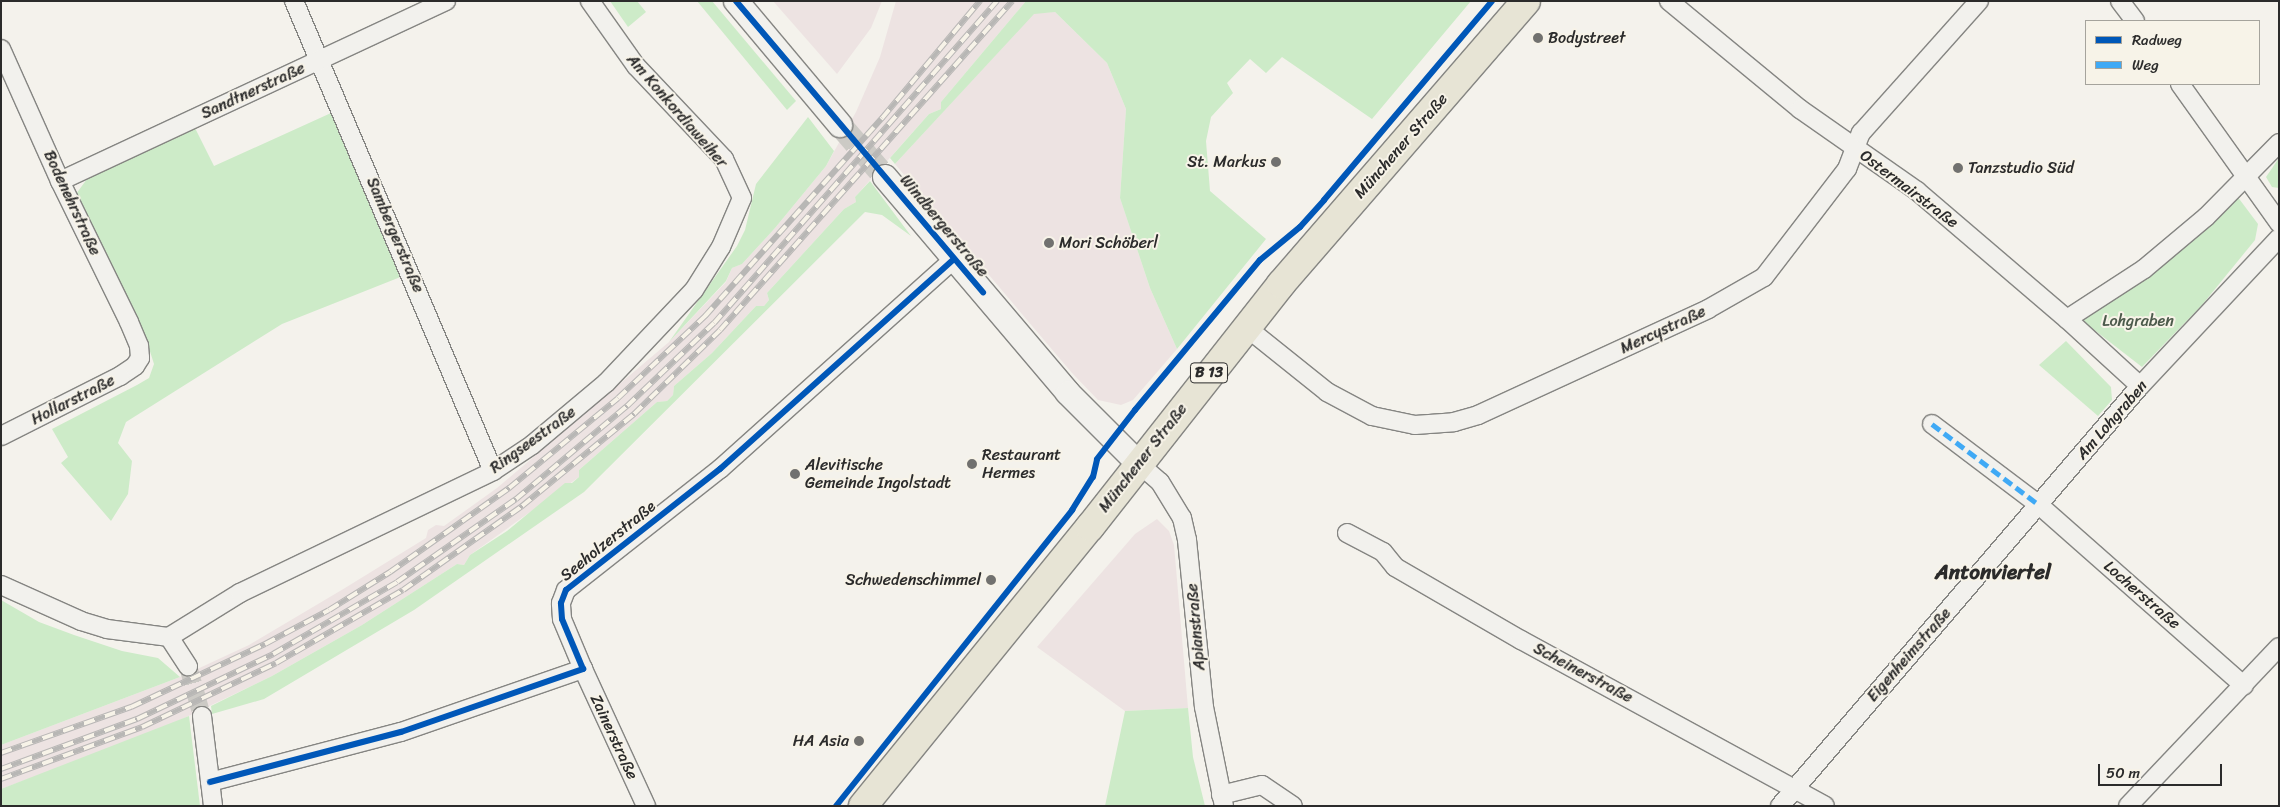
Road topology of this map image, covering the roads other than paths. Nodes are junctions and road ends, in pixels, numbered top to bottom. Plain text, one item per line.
1 (294, 1) edge
2 (446, 1) edge
3 (590, 1) edge
4 (736, 1) edge
5 (1526, 1) edge
6 (1669, 1) edge
7 (1979, 1) edge
8 (2120, 1) edge
9 (2133, 20) edge
10 (1, 49) edge
11 (320, 59) junction
12 (2181, 85) edge
13 (840, 125) tunnel mouth
14 (2279, 143) edge
15 (1856, 148) junction
16 (2248, 175) junction
17 (885, 177) tunnel mouth
18 (60, 181) junction
19 (742, 198) joint
20 (2279, 223) edge
21 (2279, 238) edge
22 (954, 259) junction
23 (2067, 319) junction
24 (1246, 327) junction
25 (140, 358) joint
26 (2140, 386) junction
27 (1932, 424) dead end
28 (1, 436) edge
29 (1138, 463) junction
30 (492, 471) junction
31 (2039, 505) junction
32 (1347, 533) dead end
33 (1, 585) edge
34 (169, 637) junction
35 (2279, 647) edge
36 (188, 666) tunnel mouth
37 (583, 669) junction
38 (2244, 686) junction
39 (202, 716) tunnel mouth
40 (210, 782) junction
41 (1795, 788) junction
42 (1222, 800) edge
43 (213, 806) edge
44 (646, 806) edge
45 (864, 806) edge
46 (1292, 806) edge
47 (1780, 806) edge
48 (1825, 806) edge
49 (2128, 806) edge

1 - 11 street, Sambergerstraße
2 - 11 street, Sandtnerstraße
3 - 19 street, Am Konkordiaweiher
4 - 13 street
5 - 24 main road, Münchener Straße / B 13
6 - 15 street, Ostermairstraße
7 - 15 street, Mercystraße
8 - 9 street
10 - 18 street, Bodenehrstraße
11 - 18 street, Sandtnerstraße
11 - 30 street, Sambergerstraße
12 - 16 street
14 - 16 street
15 - 23 street, Ostermairstraße
15 - 24 street, Mercystraße
16 - 20 street
16 - 23 street
17 - 22 street, Windbergerstraße
18 - 25 street, Bodenehrstraße
19 - 30 street, Ringseestraße
21 - 26 street, Am Lohgraben
22 - 29 street, Windbergerstraße
22 - 37 street, Seeholzerstraße
23 - 26 street, Ostermairstraße
24 - 29 main road, Münchener Straße / B 13
25 - 28 street, Hollarstraße
26 - 31 street, Am Lohgraben
27 - 31 street
29 - 42 street, Apianstraße
29 - 45 main road, Münchener Straße / B 13
30 - 34 street, Ringseestraße
31 - 38 street, Locherstraße
31 - 41 street, Eigenheimstraße
32 - 41 street, Scheinerstraße
33 - 34 street
34 - 36 street
35 - 38 street
37 - 40 street
37 - 44 street, Zainerstraße
38 - 49 street
39 - 40 street
40 - 43 street
41 - 47 street, Eigenheimstraße
41 - 48 street, Scheinerstraße
42 - 46 street

